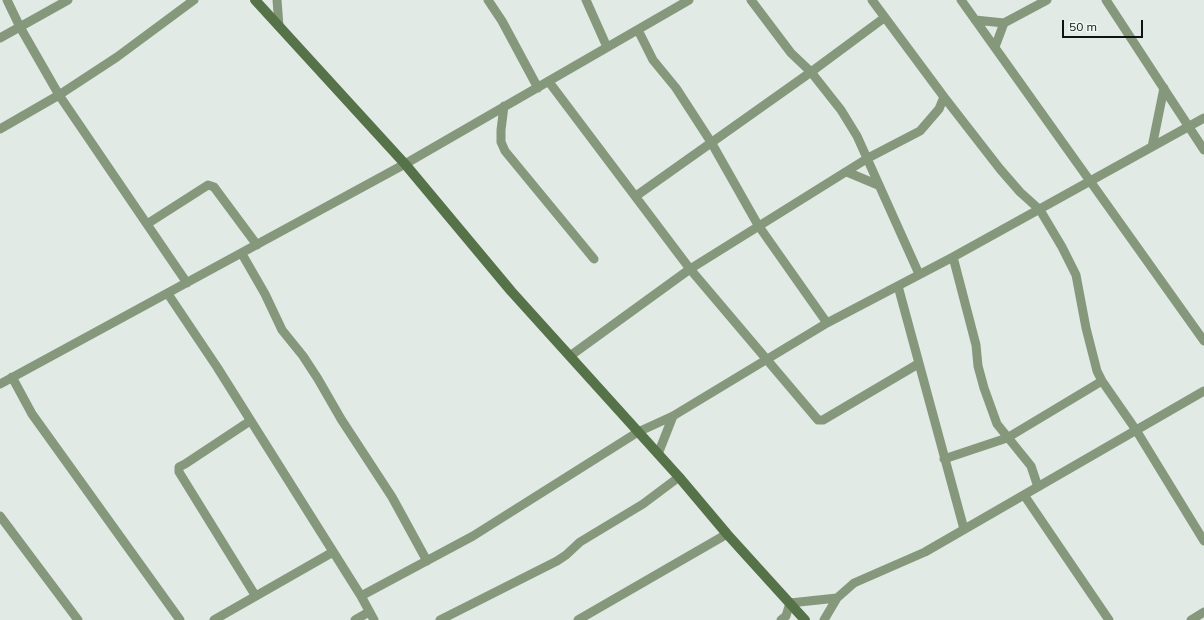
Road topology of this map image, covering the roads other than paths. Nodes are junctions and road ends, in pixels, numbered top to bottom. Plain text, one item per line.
1 (7, 0) edge
2 (68, 0) edge
3 (194, 0) edge
4 (255, 0) edge
5 (276, 0) edge
6 (488, 0) edge
7 (586, 0) edge
8 (689, 0) edge
9 (751, 0) edge
10 (872, 0) edge
11 (961, 0) edge
12 (1047, 0) edge
13 (1106, 0) edge
14 (884, 18) junction
15 (976, 20) junction
16 (1004, 23) junction
17 (279, 26) junction
18 (20, 27) junction
19 (638, 30) junction
20 (0, 38) edge
21 (607, 47) junction
22 (995, 47) junction
23 (812, 72) junction
24 (549, 82) junction
25 (538, 88) junction
26 (1164, 88) junction
27 (59, 96) junction
28 (944, 97) junction
29 (504, 106) junction
30 (1204, 118) edge
31 (1188, 127) junction
32 (0, 129) edge
33 (711, 142) junction
34 (1152, 147) junction
35 (1204, 150) edge
36 (868, 158) junction
37 (405, 164) junction
38 (847, 172) junction
39 (1091, 182) junction
40 (878, 185) junction
41 (636, 196) junction
42 (1040, 210) junction
43 (146, 224) junction
44 (758, 225) junction
45 (257, 245) junction
46 (242, 254) junction
47 (954, 257) junction
48 (594, 259) dead end
49 (690, 269) junction
50 (919, 274) junction
51 (187, 283) junction
52 (898, 286) junction
53 (168, 294) junction
54 (827, 323) junction
55 (1204, 341) edge
56 (570, 356) junction
57 (765, 359) junction
58 (918, 364) junction
59 (12, 377) junction
60 (1102, 381) junction
61 (0, 384) edge
62 (1204, 391) edge
63 (673, 416) junction
64 (250, 421) junction
65 (1136, 430) junction
66 (638, 432) junction
67 (1007, 438) junction
68 (658, 454) junction
69 (944, 459) junction
70 (679, 477) junction
71 (1038, 487) junction
72 (1024, 495) junction
73 (0, 516) edge
74 (964, 529) junction
75 (727, 534) junction
76 (1204, 541) edge
77 (333, 552) junction
78 (427, 561) junction
79 (255, 595) junction
80 (361, 596) junction
81 (837, 598) junction
82 (790, 602) junction
83 (1204, 612) edge
84 (371, 616) edge
85 (78, 620) edge
86 (180, 620) edge
87 (214, 620) edge
88 (355, 620) edge
89 (440, 620) edge
90 (578, 620) edge
91 (781, 620) edge
92 (805, 620) edge
93 (824, 620) edge
94 (1110, 620) edge
95 (1191, 620) edge

1 - 18 street
2 - 18 street
3 - 27 street
4 - 17 street
5 - 17 street
6 - 25 street
7 - 21 street
8 - 19 street
9 - 23 street
10 - 14 street
11 - 15 street
12 - 16 street
13 - 26 street
14 - 23 street
14 - 28 street
15 - 16 street
15 - 22 street
16 - 22 street
17 - 37 street
18 - 20 street
18 - 27 street
19 - 21 street
19 - 33 street
21 - 24 street
22 - 39 street
23 - 33 street
23 - 36 street
24 - 25 street
24 - 41 street
25 - 29 street
26 - 31 street
26 - 34 street
27 - 32 street
27 - 43 street
28 - 36 street
28 - 42 street
29 - 37 street
29 - 48 street
30 - 31 street
31 - 34 street
31 - 35 street
33 - 41 street
33 - 44 street
34 - 39 street
36 - 38 street
36 - 40 street
37 - 45 street
37 - 56 street
38 - 40 street
38 - 44 street
39 - 42 street
39 - 55 street
40 - 50 street
41 - 49 street
42 - 47 street
42 - 60 street
43 - 45 street
43 - 51 street
44 - 49 street
44 - 54 street
45 - 46 street
46 - 51 street
46 - 78 street
47 - 50 street
47 - 67 street
49 - 56 street
49 - 57 street
50 - 52 street
51 - 53 street
52 - 54 street
52 - 58 street
53 - 59 street
53 - 64 street
54 - 57 street
56 - 66 street
57 - 58 street
57 - 63 street
58 - 69 street
59 - 61 street
59 - 86 street
60 - 65 street
60 - 67 street
62 - 65 street
63 - 66 street
63 - 68 street
64 - 77 street
64 - 79 street
65 - 71 street
65 - 76 street
66 - 68 street
66 - 78 street
67 - 69 street
67 - 71 street
68 - 70 street
69 - 74 street
70 - 75 street
70 - 89 street
71 - 72 street
72 - 74 street
72 - 94 street
73 - 85 street
74 - 81 street
75 - 82 street
75 - 90 street
77 - 79 street
77 - 80 street
78 - 80 street
79 - 87 street
80 - 84 street
81 - 82 street
81 - 93 street
82 - 91 street
82 - 92 street
83 - 95 street
84 - 88 street

